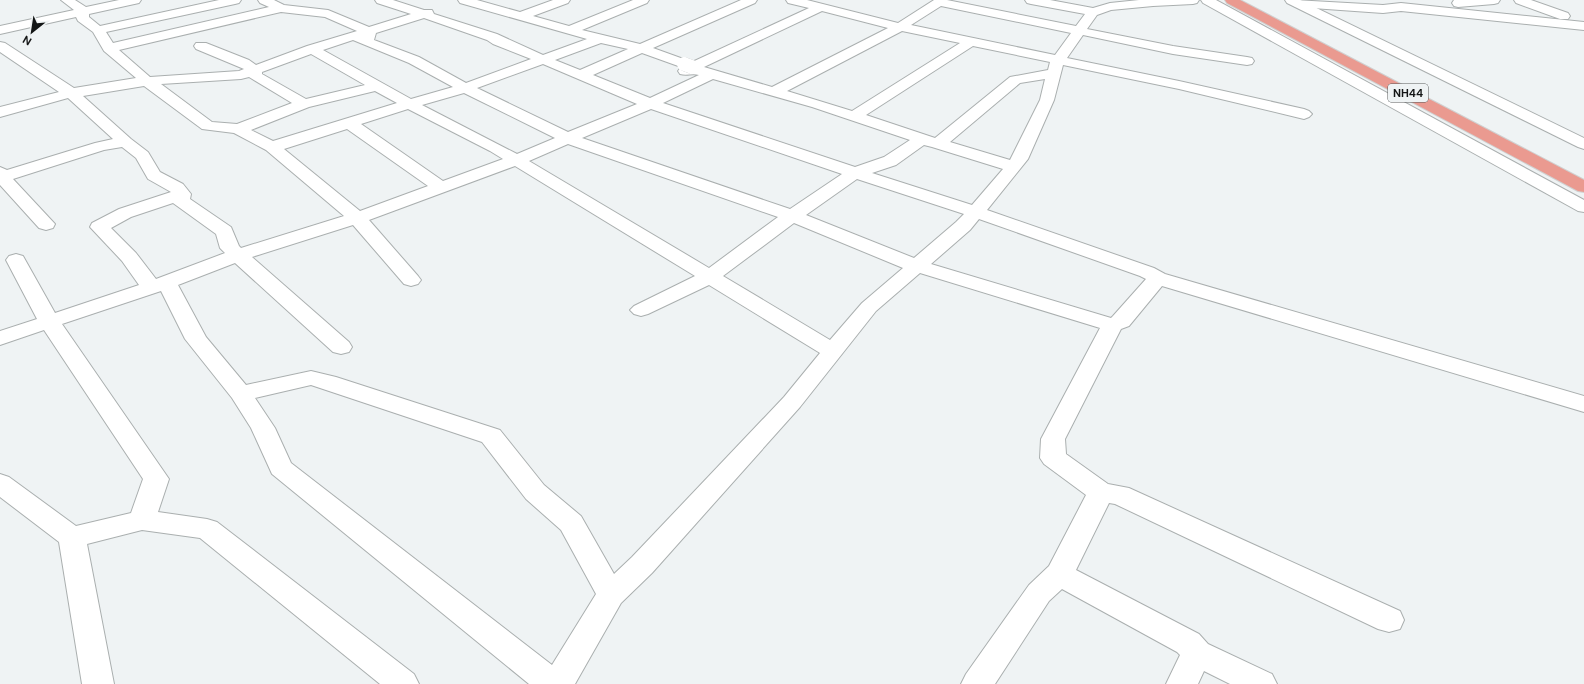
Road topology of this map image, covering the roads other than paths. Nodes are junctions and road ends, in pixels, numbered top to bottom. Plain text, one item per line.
1 (67, 0) edge
2 (135, 0) edge
3 (235, 0) edge
4 (264, 0) edge
5 (312, 0) edge
6 (381, 0) edge
7 (564, 0) edge
8 (643, 0) edge
9 (751, 0) edge
10 (792, 0) edge
11 (1030, 0) edge
12 (1193, 0) edge
13 (1207, 0) edge
14 (1231, 0) edge
15 (1254, 0) edge
16 (1494, 0) edge
17 (1520, 0) edge
18 (941, 1) edge
19 (1294, 2) edge
20 (460, 3) edge
21 (1106, 6) edge
22 (821, 7) junction
23 (1401, 7) junction
24 (281, 8) junction
25 (84, 12) junction
26 (426, 14) junction
27 (521, 16) junction
28 (1584, 23) edge
29 (900, 26) junction
30 (1584, 26) edge
31 (0, 30) edge
32 (98, 30) junction
33 (571, 30) junction
34 (1079, 31) junction
35 (365, 37) junction
36 (600, 39) junction
37 (971, 42) junction
38 (0, 46) edge
39 (202, 46) dead end
40 (109, 48) junction
41 (642, 48) junction
42 (312, 49) junction
43 (543, 60) junction
44 (1247, 62) dead end
45 (1056, 66) junction
46 (688, 68) junction
47 (254, 70) junction
48 (711, 74) junction
49 (581, 75) junction
50 (147, 81) junction
51 (377, 86) junction
52 (465, 88) junction
53 (773, 92) junction
54 (71, 93) junction
55 (304, 104) junction
56 (409, 104) junction
57 (650, 104) junction
58 (0, 112) edge
59 (1304, 114) dead end
60 (1475, 114) dead end
61 (854, 116) junction
62 (349, 123) junction
63 (238, 129) junction
64 (567, 138) junction
65 (922, 139) junction
66 (125, 142) junction
67 (938, 144) junction
68 (1584, 144) edge
69 (272, 148) junction
70 (516, 160) junction
71 (1014, 167) junction
72 (855, 173) junction
73 (1, 176) edge
74 (440, 187) junction
75 (1584, 187) edge
76 (182, 194) junction
77 (1584, 207) edge
78 (976, 212) junction
79 (792, 216) junction
80 (357, 218) junction
81 (46, 224) dead end
82 (238, 255) junction
83 (16, 260) dead end
84 (916, 266) junction
85 (710, 277) junction
86 (1158, 278) junction
87 (410, 280) dead end
88 (159, 284) junction
89 (641, 310) dead end
90 (49, 321) junction
91 (1112, 325) junction
92 (0, 338) edge
93 (341, 347) dead end
94 (833, 351) junction
95 (241, 394) junction
96 (1584, 404) edge
97 (0, 483) edge
98 (1101, 492) junction
99 (142, 520) junction
100 (72, 536) junction
101 (1059, 574) junction
102 (611, 595) junction
103 (1389, 620) dead end
104 (1197, 653) junction
105 (98, 684) edge
106 (403, 684) edge
107 (552, 684) edge
108 (558, 684) edge
109 (977, 684) edge
110 (1182, 684) edge
111 (1261, 684) edge

1 - 25 street
2 - 25 street
3 - 32 street
4 - 24 street
5 - 24 street
6 - 26 street
7 - 27 street
8 - 33 street
9 - 41 street
10 - 22 street
11 - 21 street
12 - 21 street
13 - 77 street
14 - 75 highway, NH44
15 - 60 highway, NH44
16 - 23 street
17 - 28 street
18 - 29 street
18 - 34 street
19 - 23 street
19 - 68 street
20 - 26 street
20 - 27 street
21 - 34 street
22 - 29 street
22 - 46 street
23 - 30 street
24 - 35 street
24 - 40 street
25 - 31 street
25 - 32 street
26 - 35 street
26 - 43 street
27 - 33 street
29 - 37 street
29 - 53 street
32 - 40 street
33 - 36 street
34 - 44 street
34 - 45 street
35 - 42 street
35 - 52 street
36 - 41 street
36 - 43 street
37 - 45 street
37 - 61 street
38 - 54 street
39 - 47 street
40 - 50 street
41 - 46 street
41 - 49 street
42 - 47 street
42 - 51 street
43 - 49 street
43 - 52 street
45 - 59 street
45 - 67 street
45 - 71 street
46 - 48 street
47 - 50 street
47 - 55 street
48 - 53 street
48 - 57 street
49 - 57 street
50 - 54 street
50 - 63 street
51 - 55 street
51 - 56 street
52 - 56 street
52 - 64 street
53 - 61 street
54 - 58 street
54 - 66 street
55 - 63 street
56 - 62 street
56 - 70 street
57 - 64 street
57 - 72 street
61 - 65 street
62 - 69 street
62 - 74 street
63 - 69 street
64 - 70 street
64 - 79 street
65 - 67 street
65 - 72 street
66 - 73 street
66 - 76 street
67 - 71 street
69 - 80 street
70 - 74 street
70 - 85 street
71 - 78 street
72 - 78 street
72 - 79 street
73 - 81 street
74 - 80 street
76 - 82 street
76 - 88 street
78 - 84 street
78 - 86 street
79 - 84 street
79 - 85 street
80 - 82 street
80 - 87 street
82 - 88 street
82 - 93 street
83 - 90 street
84 - 91 street
84 - 94 street
85 - 89 street
85 - 94 street
86 - 91 street
86 - 96 street
88 - 90 street
88 - 95 street
90 - 92 street
90 - 99 street
91 - 98 street
94 - 102 street
95 - 102 street
95 - 107 street
97 - 100 street
98 - 101 street
98 - 103 street
99 - 100 street
99 - 106 street
100 - 105 street
101 - 104 street
101 - 109 street
102 - 108 street
104 - 110 street
104 - 111 street

